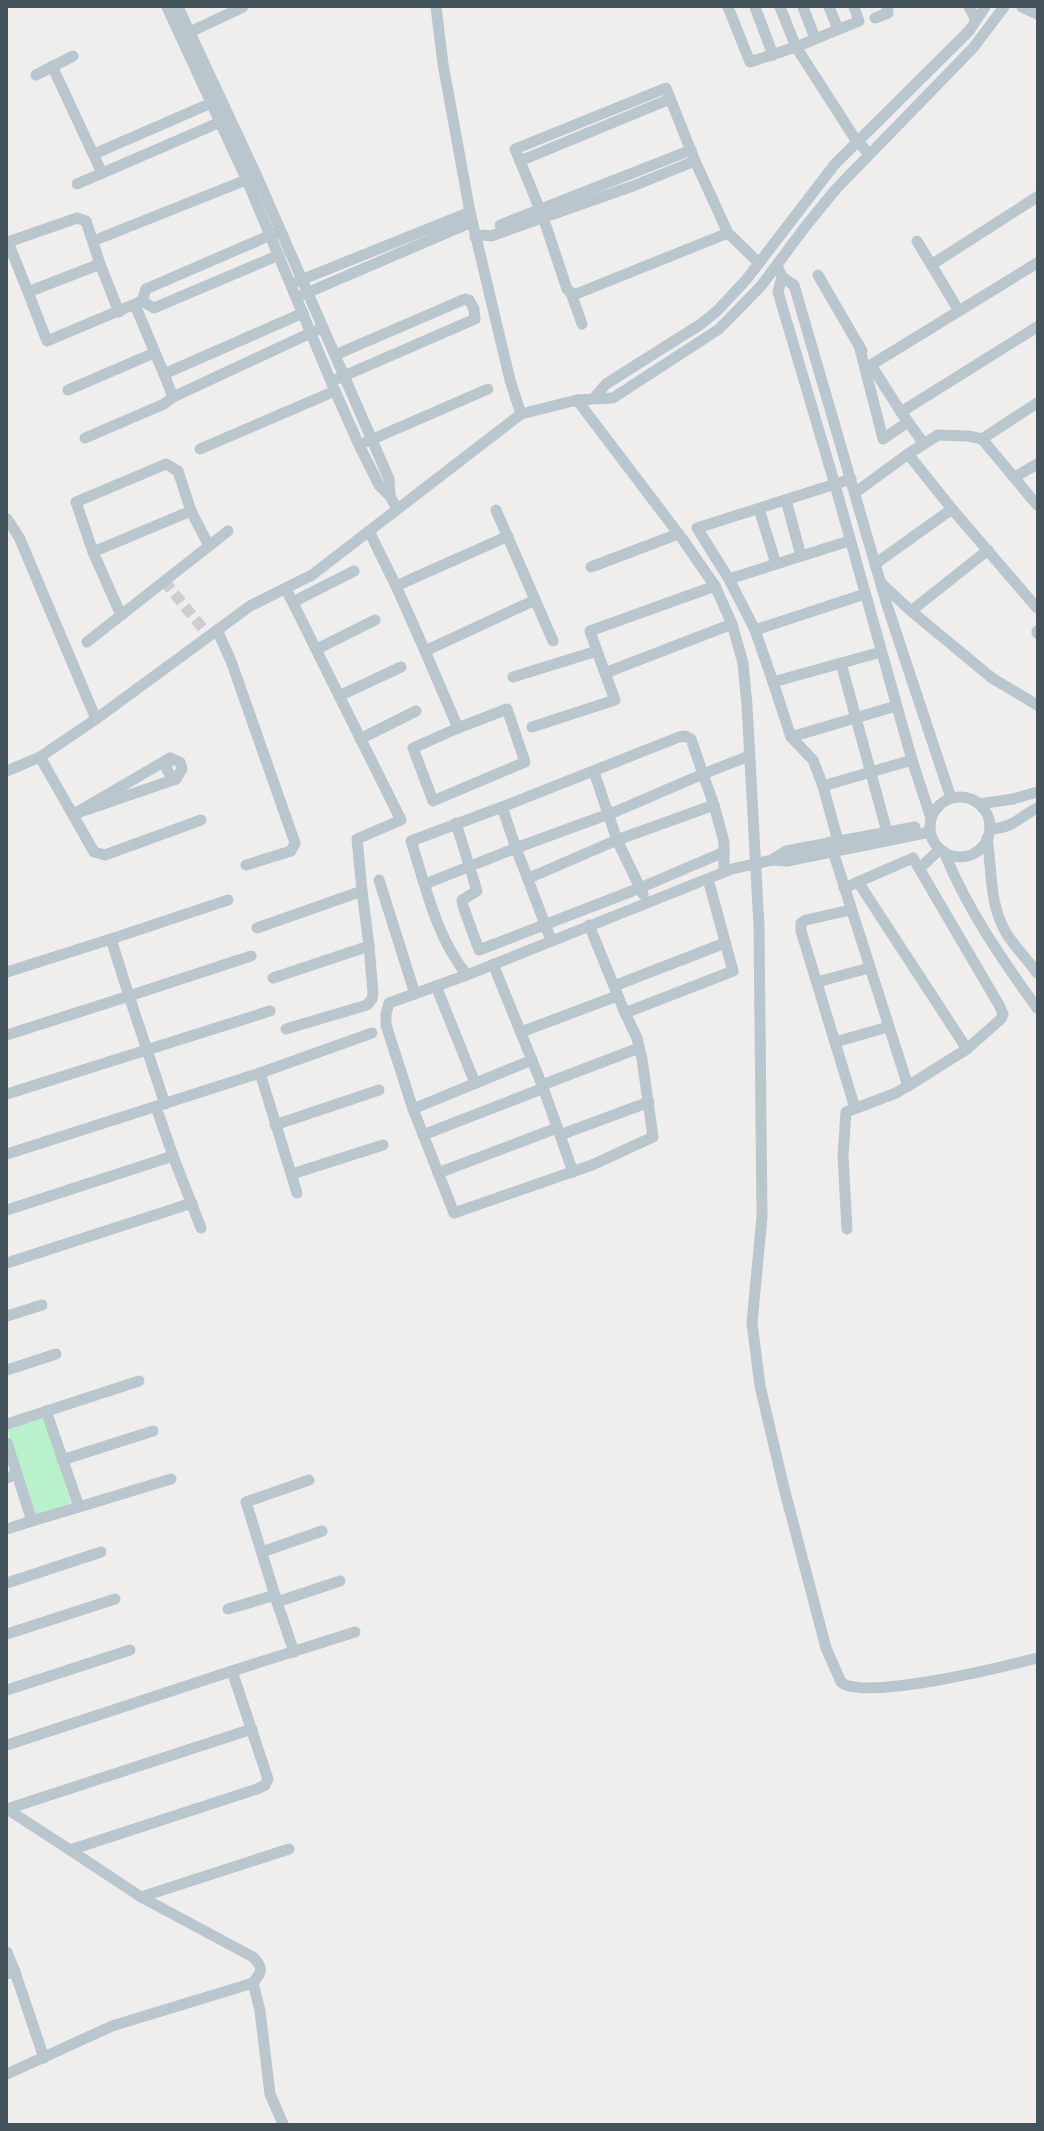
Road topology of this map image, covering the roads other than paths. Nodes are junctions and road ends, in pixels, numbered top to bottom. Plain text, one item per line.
1 (167, 7) edge
2 (178, 7) edge
3 (243, 7) edge
4 (436, 7) edge
5 (728, 7) edge
6 (755, 7) edge
7 (780, 7) edge
8 (803, 7) edge
9 (829, 7) edge
10 (854, 7) edge
11 (886, 7) edge
12 (970, 7) edge
13 (985, 7) edge
14 (1004, 7) edge
15 (1022, 7) edge
16 (1037, 14) edge
17 (875, 18) dead end
18 (976, 20) junction
19 (838, 29) junction
20 (190, 32) junction
21 (815, 38) junction
22 (796, 47) junction
23 (773, 55) junction
24 (73, 56) dead end
25 (52, 66) junction
26 (36, 75) dead end
27 (221, 99) junction
28 (210, 103) junction
29 (230, 118) junction
30 (219, 123) junction
31 (857, 141) junction
32 (691, 150) junction
33 (94, 154) junction
34 (869, 154) junction
35 (695, 161) junction
36 (102, 173) junction
37 (246, 180) junction
38 (77, 184) dead end
39 (1037, 197) edge
40 (541, 213) junction
41 (471, 217) junction
42 (280, 231) junction
43 (728, 233) junction
44 (270, 235) junction
45 (479, 236) junction
46 (93, 240) junction
47 (917, 241) dead end
48 (279, 255) junction
49 (759, 263) junction
50 (1037, 263) edge
51 (100, 264) junction
52 (931, 264) junction
53 (777, 265) junction
54 (818, 275) dead end
55 (782, 277) junction
56 (302, 280) junction
57 (291, 285) junction
58 (28, 292) junction
59 (308, 292) junction
60 (571, 293) junction
61 (296, 297) junction
62 (139, 303) junction
63 (959, 311) junction
64 (119, 312) junction
65 (303, 313) junction
66 (582, 324) dead end
67 (1037, 327) edge
68 (323, 328) junction
69 (312, 333) junction
70 (859, 345) junction
71 (154, 353) junction
72 (335, 355) junction
73 (871, 365) junction
74 (164, 374) junction
75 (344, 377) junction
76 (333, 386) junction
77 (488, 389) dead end
78 (68, 390) dead end
79 (173, 397) junction
80 (594, 398) junction
81 (577, 400) junction
82 (1037, 403) edge
83 (901, 412) junction
84 (521, 414) junction
85 (908, 422) junction
86 (86, 438) dead end
87 (982, 439) junction
88 (372, 440) junction
89 (924, 444) junction
90 (359, 445) junction
91 (200, 449) dead end
92 (908, 454) junction
93 (1037, 464) edge
94 (1015, 477) junction
95 (851, 479) junction
96 (835, 485) junction
97 (856, 492) junction
98 (390, 496) junction
99 (786, 500) junction
100 (1037, 505) edge
101 (397, 509) junction
102 (759, 509) junction
103 (952, 509) junction
104 (496, 510) dead end
105 (191, 511) junction
106 (7, 519) edge
107 (228, 531) dead end
108 (369, 531) junction
109 (678, 534) junction
110 (508, 536) junction
111 (849, 541) junction
112 (209, 546) junction
113 (988, 550) junction
114 (93, 552) junction
115 (801, 556) junction
116 (776, 564) junction
117 (875, 564) junction
118 (591, 567) dead end
119 (354, 571) dead end
120 (729, 579) junction
121 (881, 583) junction
122 (396, 586) junction
123 (715, 586) junction
124 (286, 589) junction
125 (865, 594) junction
126 (535, 600) junction
127 (293, 602) junction
128 (886, 604) junction
129 (1037, 608) edge
130 (868, 609) junction
131 (911, 611) junction
132 (121, 615) junction
133 (375, 620) dead end
134 (732, 624) junction
135 (217, 630) junction
136 (755, 630) junction
137 (553, 641) dead end
138 (87, 642) dead end
139 (317, 649) junction
140 (425, 651) junction
141 (597, 651) junction
142 (881, 652) junction
143 (841, 663) junction
144 (401, 667) dead end
145 (605, 674) junction
146 (513, 677) dead end
147 (773, 682) junction
148 (339, 696) junction
149 (896, 706) junction
150 (1037, 706) edge
151 (416, 711) dead end
152 (856, 718) junction
153 (96, 719) junction
154 (532, 726) dead end
155 (458, 728) junction
156 (791, 736) junction
157 (360, 739) junction
158 (749, 756) junction
159 (40, 757) junction
160 (912, 760) junction
161 (7, 771) edge
162 (594, 772) junction
163 (871, 772) junction
164 (703, 774) junction
165 (823, 786) junction
166 (1037, 792) edge
167 (951, 798) junction
168 (979, 804) junction
169 (714, 805) junction
170 (502, 807) junction
171 (1037, 808) edge
172 (74, 814) junction
173 (609, 814) junction
174 (201, 820) dead end
175 (456, 823) junction
176 (931, 825) junction
177 (887, 832) junction
178 (989, 834) junction
179 (617, 840) junction
180 (834, 845) junction
181 (516, 848) junction
182 (942, 851) junction
183 (724, 852) junction
184 (756, 863) junction
185 (246, 865) dead end
186 (468, 867) junction
187 (920, 868) junction
188 (724, 871) junction
189 (528, 878) junction
190 (708, 879) junction
191 (379, 880) dead end
192 (858, 882) junction
193 (425, 884) junction
194 (640, 888) junction
195 (844, 888) junction
196 (362, 891) junction
197 (228, 900) dead end
198 (646, 903) junction
199 (850, 910) junction
200 (546, 923) junction
201 (589, 925) junction
202 (257, 928) dead end
203 (111, 939) junction
204 (551, 940) junction
205 (725, 943) junction
206 (369, 946) junction
207 (479, 950) junction
208 (251, 956) dead end
209 (491, 965) junction
210 (869, 968) junction
211 (1036, 969) edge
212 (7, 972) edge
213 (467, 975) junction
214 (273, 978) dead end
215 (817, 982) junction
216 (436, 986) junction
217 (616, 991) junction
218 (415, 994) junction
219 (130, 996) junction
220 (1037, 1008) edge
221 (270, 1011) dead end
222 (625, 1013) junction
223 (888, 1027) junction
224 (286, 1029) dead end
225 (372, 1032) dead end
226 (521, 1032) junction
227 (7, 1035) edge
228 (835, 1042) junction
229 (639, 1048) junction
230 (967, 1048) junction
231 (147, 1050) junction
232 (532, 1060) junction
233 (260, 1072) junction
234 (475, 1084) junction
235 (543, 1086) junction
236 (908, 1086) junction
237 (379, 1090) dead end
238 (7, 1094) edge
239 (649, 1102) junction
240 (160, 1105) junction
241 (856, 1108) junction
242 (413, 1109) junction
243 (275, 1125) junction
244 (559, 1132) junction
245 (423, 1135) junction
246 (383, 1145) dead end
247 (7, 1154) edge
248 (173, 1156) junction
249 (573, 1172) junction
250 (438, 1173) junction
251 (292, 1174) junction
252 (297, 1193) dead end
253 (192, 1203) junction
254 (7, 1210) edge
255 (201, 1228) dead end
256 (847, 1229) dead end
257 (7, 1263) edge
258 (42, 1305) dead end
259 (7, 1316) edge
260 (56, 1354) dead end
261 (7, 1370) edge
262 (138, 1381) dead end
263 (46, 1411) junction
264 (7, 1424) edge
265 (153, 1431) dead end
266 (7, 1443) edge
267 (62, 1460) junction
268 (12, 1476) edge
269 (171, 1479) dead end
270 (309, 1480) dead end
271 (79, 1507) junction
272 (32, 1521) junction
273 (7, 1529) edge
274 (322, 1531) dead end
275 (101, 1552) dead end
276 (262, 1552) junction
277 (340, 1581) dead end
278 (7, 1583) edge
279 (115, 1598) dead end
280 (276, 1598) junction
281 (228, 1609) dead end
282 (355, 1632) dead end
283 (7, 1634) edge
284 (130, 1650) dead end
285 (294, 1652) junction
286 (1037, 1658) edge
287 (232, 1671) junction
288 (7, 1690) edge
289 (252, 1729) junction
290 (7, 1745) edge
291 (7, 1809) edge
292 (289, 1849) dead end
293 (70, 1850) junction
294 (141, 1897) junction
295 (7, 1952) edge
296 (11, 1973) edge
297 (253, 1984) junction
298 (44, 2058) junction
299 (7, 2074) edge
300 (283, 2124) edge

1 - 28 street
2 - 20 street
3 - 20 street
4 - 41 street
5 - 23 street
6 - 23 street
7 - 22 street
8 - 21 street
9 - 19 street
10 - 19 street
11 - 17 street
12 - 18 street
13 - 18 street
14 - 34 street
15 - 16 street
18 - 31 street
19 - 21 street
20 - 27 street
21 - 22 street
22 - 23 street
22 - 31 street
24 - 25 street
25 - 26 street
25 - 33 street
27 - 28 street
27 - 29 street
28 - 30 street
28 - 33 street
29 - 30 street
29 - 42 street
30 - 36 street
30 - 37 street
31 - 34 street
31 - 49 street
32 - 35 street
32 - 40 street
32 - 40 street
33 - 36 street
34 - 53 street
35 - 40 street
35 - 43 street
36 - 38 street
37 - 44 street
37 - 46 street
39 - 52 street
40 - 45 street
40 - 60 street
41 - 45 street
41 - 56 street
41 - 59 street
42 - 44 street
42 - 56 street
43 - 49 street
43 - 60 street
44 - 48 street
44 - 62 street
45 - 84 street
46 - 51 street
46 - 58 street
47 - 52 street
48 - 57 street
48 - 62 street
49 - 80 street
50 - 63 street
51 - 58 street
51 - 64 street
52 - 63 street
53 - 55 street
53 - 80 street
54 - 70 street
55 - 95 street
55 - 96 street
56 - 57 street
56 - 59 street
57 - 61 street
58 - 64 street
59 - 61 street
59 - 68 street
60 - 66 street
61 - 65 street
62 - 64 street
62 - 71 street
63 - 73 street
65 - 69 street
65 - 74 street
67 - 83 street
68 - 69 street
68 - 72 street
69 - 76 street
69 - 79 street
70 - 73 street
70 - 85 street
71 - 74 street
71 - 78 street
72 - 75 street
72 - 75 street
73 - 83 street
74 - 79 street
75 - 76 street
75 - 88 street
76 - 90 street
76 - 91 street
77 - 88 street
79 - 86 street
80 - 81 street
81 - 84 street
81 - 109 street
82 - 87 street
83 - 85 street
84 - 101 street
85 - 89 street
87 - 89 street
87 - 94 street
88 - 90 street
88 - 98 street
89 - 92 street
90 - 98 street
92 - 97 street
92 - 103 street
93 - 94 street
94 - 100 street
95 - 96 street
95 - 97 street
96 - 99 street
96 - 111 street
97 - 117 street
98 - 101 street
99 - 102 street
99 - 115 street
101 - 108 street
102 - 116 street
102 - 120 street
103 - 113 street
103 - 117 street
104 - 110 street
105 - 112 street
105 - 114 street
105 - 114 street
106 - 153 street
107 - 112 street
108 - 122 street
108 - 124 street
109 - 118 street
109 - 123 street
110 - 122 street
110 - 126 street
111 - 115 street
111 - 125 street
112 - 132 street
113 - 129 street
113 - 131 street
114 - 132 street
115 - 116 street
116 - 120 street
117 - 121 street
119 - 127 street
120 - 136 street
121 - 128 street
121 - 131 street
122 - 140 street
123 - 134 street
123 - 141 street
124 - 127 street
124 - 135 street
125 - 130 street
125 - 136 street
126 - 137 street
126 - 140 street
127 - 139 street
128 - 130 street
128 - 167 street
130 - 142 street
131 - 150 street
132 - 138 street
133 - 139 street
134 - 145 street
134 - 158 street
135 - 153 street
135 - 185 street
136 - 147 street
139 - 148 street
140 - 155 street
141 - 145 street
141 - 146 street
142 - 143 street
142 - 149 street
143 - 147 street
143 - 152 street
144 - 148 street
145 - 154 street
147 - 156 street
148 - 157 street
149 - 152 street
149 - 160 street
151 - 157 street
152 - 156 street
152 - 163 street
153 - 159 street
155 - 155 street
156 - 165 street
157 - 196 street
158 - 164 street
158 - 184 street
159 - 161 street
159 - 172 street
160 - 163 street
160 - 176 street
162 - 164 street
162 - 170 street
162 - 173 street
163 - 165 street
163 - 177 street
164 - 169 street
164 - 173 street
165 - 180 street
166 - 168 street
167 - 168 street
167 - 176 street
168 - 178 street
169 - 179 street
169 - 183 street
170 - 175 street
170 - 181 street
171 - 178 street
172 - 172 street
172 - 174 street
173 - 179 street
173 - 181 street
175 - 186 street
175 - 193 street
176 - 177 street
176 - 180 street
176 - 182 street
177 - 180 street
178 - 182 street
178 - 211 street
179 - 189 street
179 - 194 street
180 - 184 street
180 - 195 street
181 - 186 street
181 - 189 street
182 - 187 street
182 - 220 street
183 - 188 street
183 - 194 street
184 - 188 street
184 - 286 street
186 - 193 street
186 - 207 street
187 - 192 street
187 - 230 street
188 - 190 street
189 - 200 street
190 - 198 street
190 - 205 street
191 - 218 street
192 - 195 street
192 - 230 street
193 - 213 street
194 - 198 street
194 - 200 street
195 - 199 street
196 - 202 street
196 - 206 street
197 - 203 street
198 - 201 street
199 - 210 street
199 - 215 street
200 - 204 street
200 - 207 street
201 - 204 street
201 - 217 street
203 - 212 street
203 - 219 street
204 - 209 street
205 - 217 street
205 - 222 street
206 - 214 street
206 - 224 street
207 - 209 street
208 - 219 street
209 - 213 street
209 - 226 street
210 - 215 street
210 - 223 street
213 - 216 street
215 - 228 street
216 - 218 street
216 - 234 street
217 - 222 street
217 - 226 street
218 - 242 street
219 - 227 street
219 - 231 street
221 - 231 street
222 - 229 street
223 - 228 street
223 - 236 street
225 - 233 street
226 - 232 street
228 - 241 street
229 - 235 street
229 - 239 street
230 - 236 street
231 - 238 street
231 - 240 street
232 - 234 street
232 - 235 street
233 - 240 street
233 - 243 street
234 - 242 street
235 - 244 street
235 - 245 street
236 - 241 street
237 - 243 street
239 - 244 street
239 - 249 street
240 - 247 street
240 - 248 street
241 - 256 street
242 - 245 street
243 - 251 street
244 - 249 street
244 - 250 street
245 - 250 street
246 - 251 street
248 - 253 street
248 - 254 street
249 - 250 street
251 - 252 street
253 - 255 street
253 - 257 street
258 - 259 street
260 - 261 street
262 - 263 street
263 - 264 street
263 - 267 street
265 - 267 street
266 - 268 street
267 - 271 street
268 - 272 street
269 - 271 street
270 - 276 street
271 - 272 street
272 - 273 street
274 - 276 street
275 - 278 street
276 - 280 street
277 - 280 street
279 - 283 street
280 - 281 street
280 - 285 street
282 - 285 street
284 - 288 street
285 - 287 street
287 - 289 street
287 - 290 street
289 - 291 street
289 - 293 street
291 - 293 street
292 - 294 street
293 - 294 street
294 - 297 street
295 - 296 street
296 - 298 street
297 - 298 street
297 - 300 street
298 - 299 street

